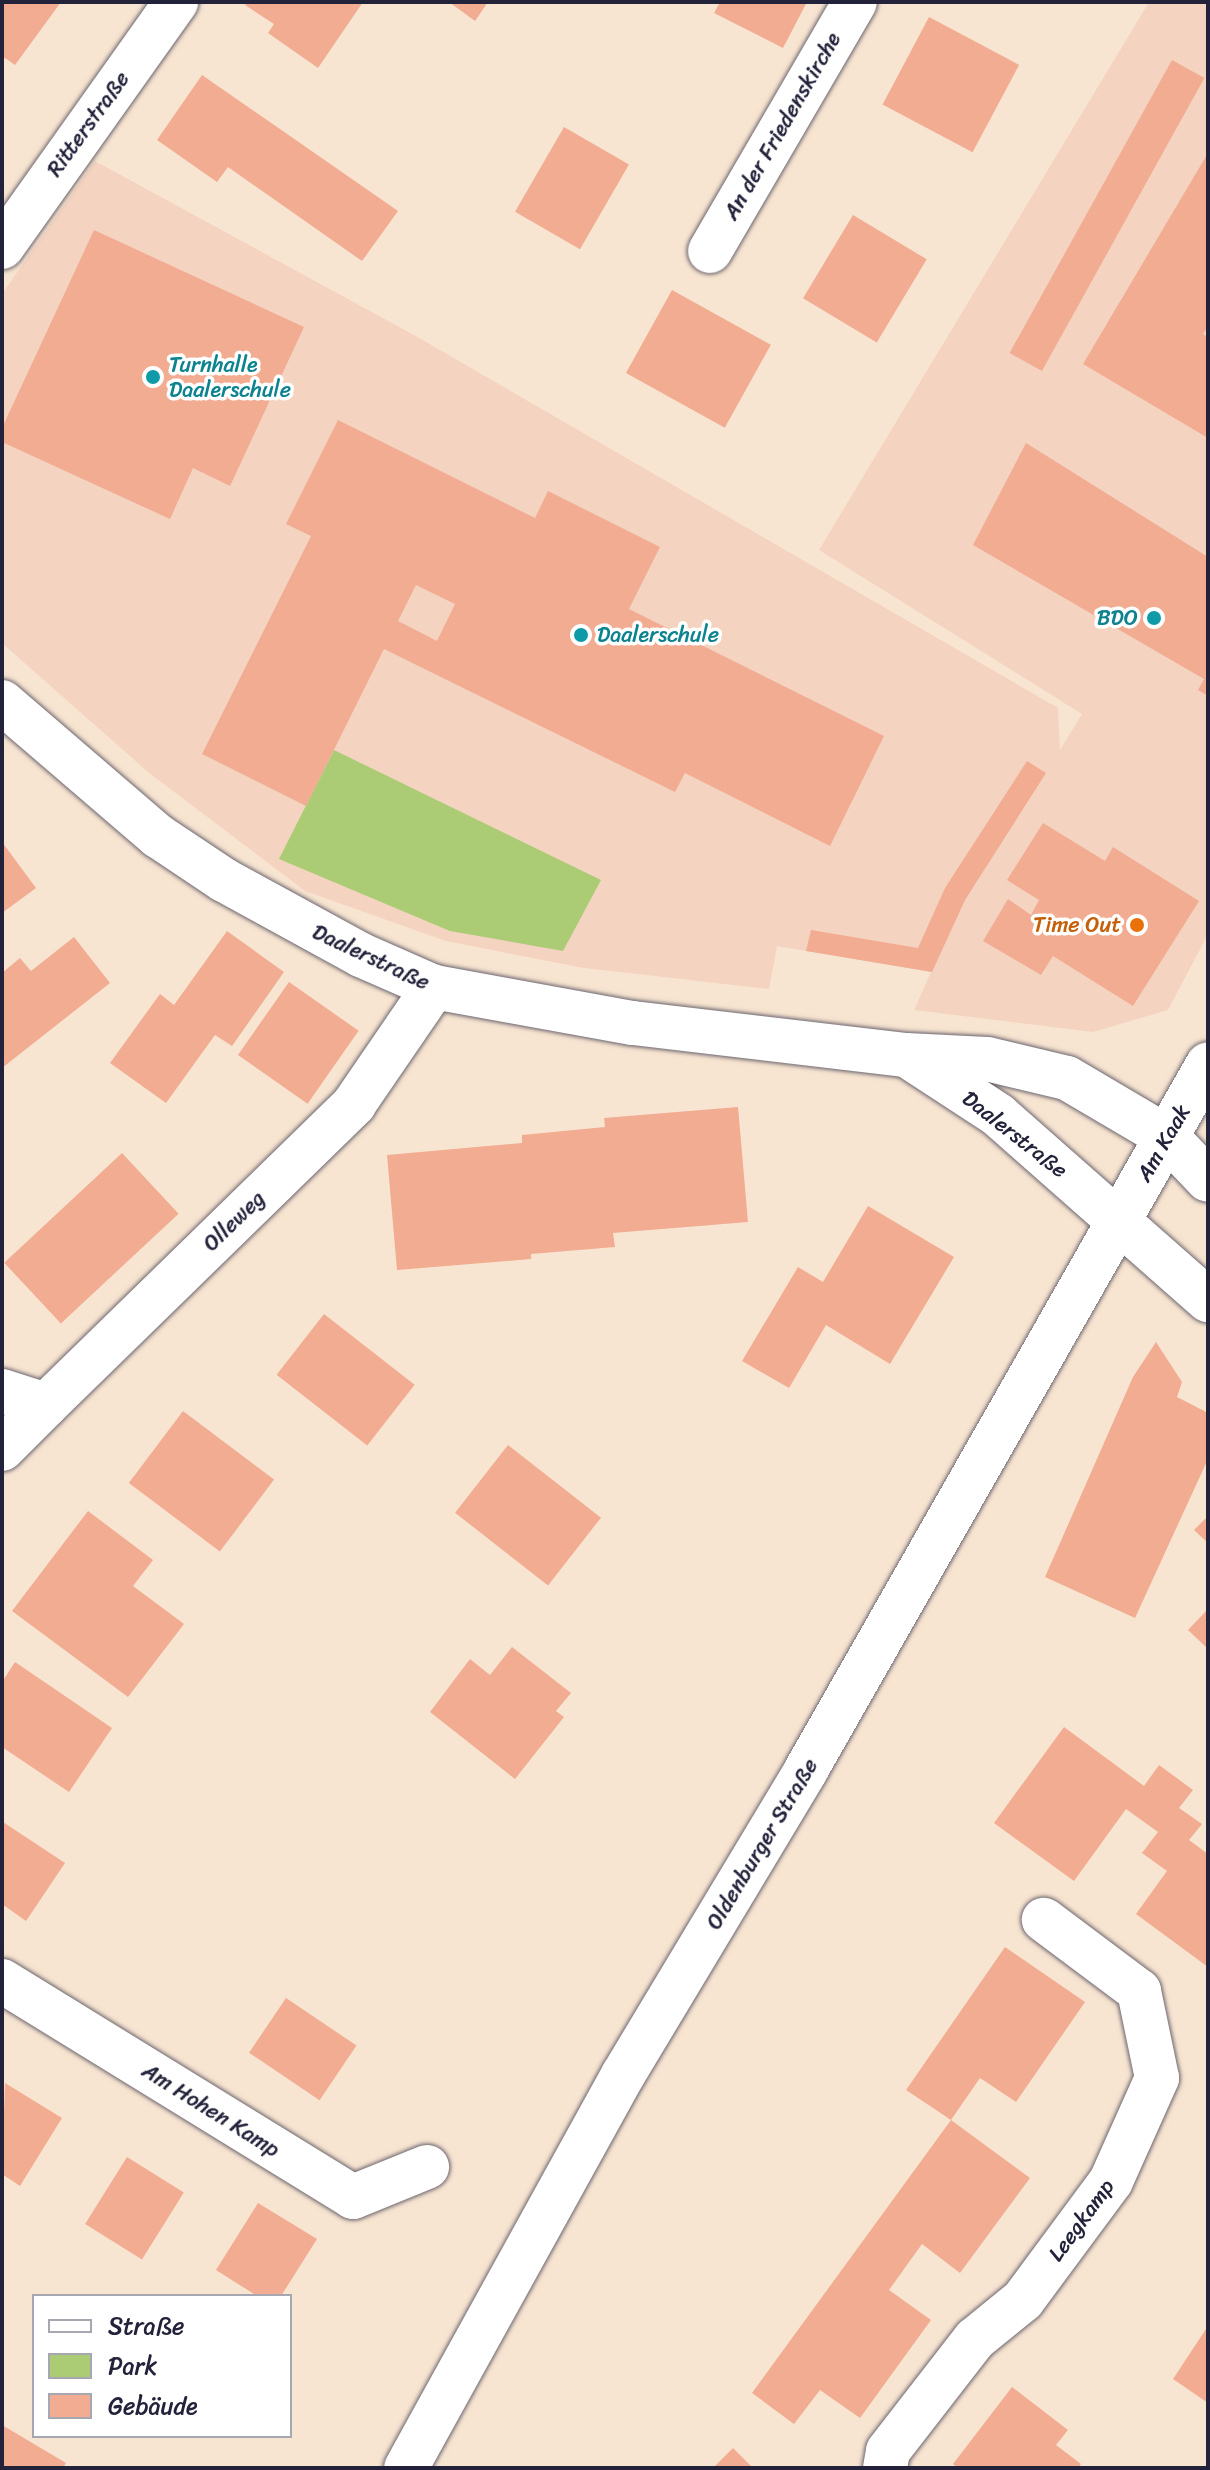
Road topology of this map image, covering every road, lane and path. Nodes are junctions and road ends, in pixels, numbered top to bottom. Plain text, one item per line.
1 (176, 2) edge
2 (855, 2) edge
3 (2, 247) edge
4 (710, 251) dead end
5 (2, 702) edge
6 (434, 987) junction
7 (906, 1055) junction
8 (1208, 1064) edge
9 (1167, 1137) junction
10 (1208, 1180) edge
11 (1118, 1221) junction
12 (1208, 1300) edge
13 (2, 1391) edge
14 (46, 1405) junction
15 (2, 1449) edge
16 (1044, 1920) dead end
17 (2, 1981) edge
18 (427, 2167) dead end
19 (406, 2468) edge
20 (885, 2468) edge

1 - 3 street, Ritterstraße
2 - 4 street, An der Friedenskirche
5 - 6 street, Daalerstraße
6 - 7 street, Daalerstraße
6 - 14 street, Olleweg
7 - 9 street, Daalerstraße
7 - 11 street, Daalerstraße
8 - 9 street, Am Kaak
9 - 10 street, Daalerstraße
9 - 11 street, Am Kaak
11 - 12 street, Daalerstraße
11 - 19 street, Oldenburger Straße
13 - 14 street
14 - 15 street
16 - 20 street, Leegkamp
17 - 18 street, Am Hohen Kamp

